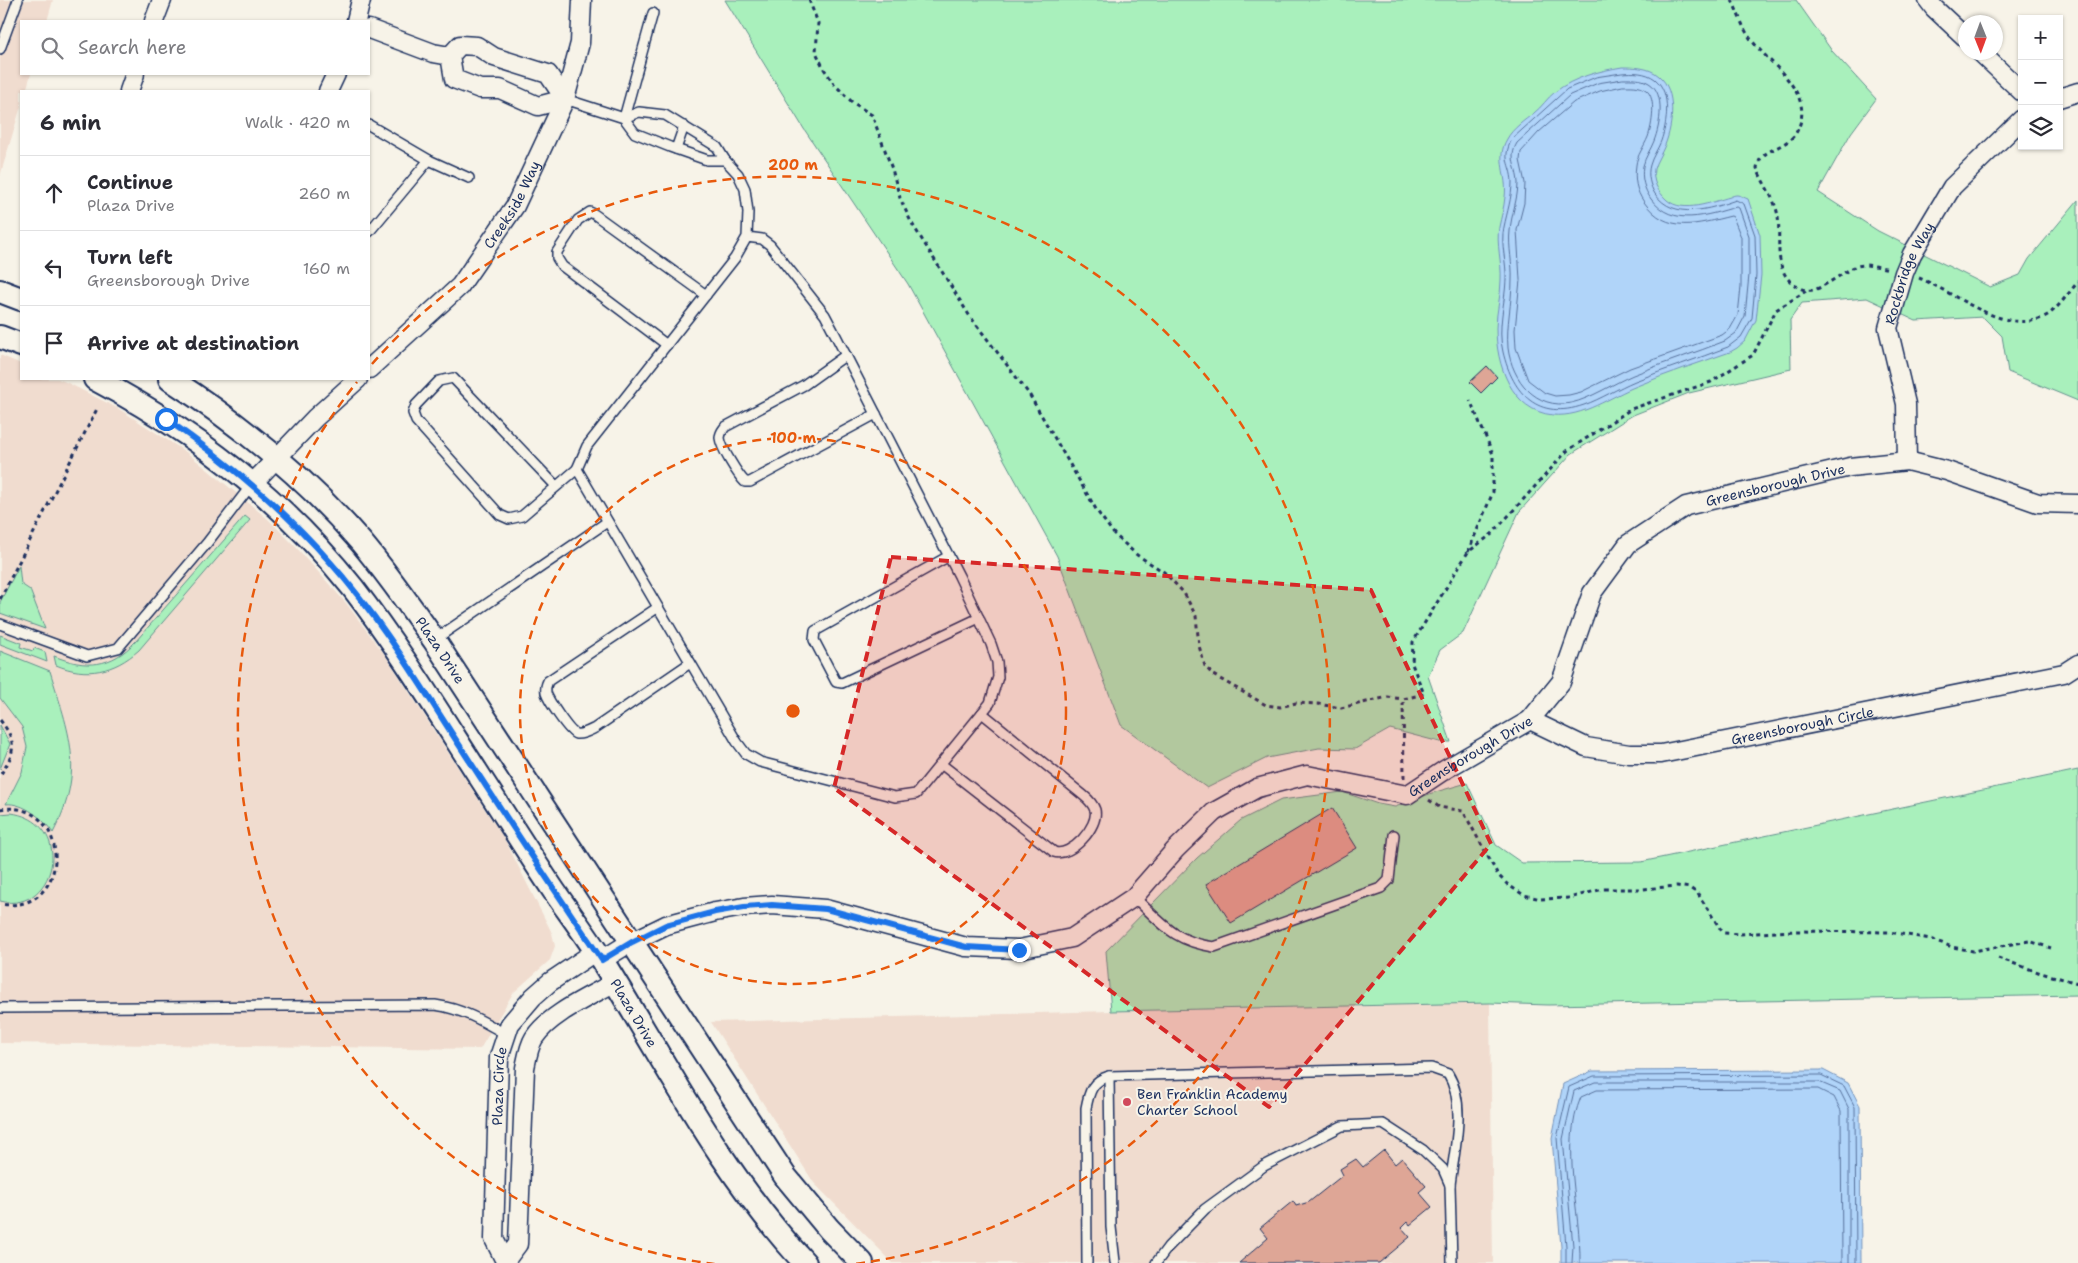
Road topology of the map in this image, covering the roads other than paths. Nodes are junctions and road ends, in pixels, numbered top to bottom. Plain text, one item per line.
1 (18, 0) edge
2 (162, 0) edge
3 (361, 0) edge
4 (582, 0) edge
5 (1928, 0) edge
6 (653, 13) dead end
7 (154, 20) edge
8 (356, 20) edge
9 (370, 29) edge
10 (1958, 30) edge
11 (0, 49) edge
12 (450, 56) junction
13 (1988, 60) edge
14 (135, 75) edge
15 (336, 75) edge
16 (2018, 88) edge
17 (129, 90) edge
18 (328, 90) edge
19 (2078, 92) edge
20 (2063, 97) edge
21 (565, 99) junction
22 (624, 118) junction
23 (2018, 123) edge
24 (370, 126) edge
25 (684, 126) junction
26 (676, 149) junction
27 (429, 160) junction
28 (725, 160) junction
29 (469, 178) dead end
30 (370, 231) edge
31 (747, 237) junction
32 (0, 291) edge
33 (706, 295) junction
34 (20, 300) edge
35 (0, 336) edge
36 (20, 345) edge
37 (667, 345) junction
38 (846, 355) junction
39 (370, 368) edge
40 (97, 380) edge
41 (171, 380) edge
42 (357, 380) edge
43 (876, 414) junction
44 (275, 458) junction
45 (1908, 461) junction
46 (576, 469) junction
47 (252, 484) junction
48 (556, 486) junction
49 (2078, 504) edge
50 (607, 522) junction
51 (949, 556) junction
52 (657, 608) junction
53 (979, 618) junction
54 (0, 624) edge
55 (434, 640) junction
56 (690, 663) junction
57 (2078, 664) edge
58 (982, 713) junction
59 (1530, 720) junction
60 (941, 764) junction
61 (1394, 835) dead end
62 (1134, 897) junction
63 (632, 942) junction
64 (599, 956) junction
65 (615, 982) junction
66 (0, 1008) edge
67 (507, 1035) junction
68 (1109, 1076) junction
69 (1450, 1184) junction
70 (506, 1262) edge
71 (1115, 1262) dead end
72 (806, 1263) edge
73 (862, 1263) edge
74 (1087, 1263) edge
75 (1156, 1263) edge
76 (1452, 1263) edge

1 - 11 lane
2 - 7 street
3 - 8 street
4 - 21 street, Creekside Way
5 - 10 street
6 - 22 lane
9 - 12 street
12 - 21 street
12 - 21 street
13 - 16 street
14 - 17 street
15 - 18 street
19 - 20 street
21 - 22 lane
21 - 39 street, Creekside Way
22 - 25 lane
22 - 26 lane
23 - 45 street, Rockbridge Way
24 - 27 lane
25 - 26 lane
25 - 28 lane
26 - 28 lane
27 - 29 lane
27 - 30 lane
28 - 31 lane
31 - 33 lane
31 - 38 lane
32 - 34 street
33 - 37 lane
33 - 37 lane
35 - 36 street
37 - 46 lane
38 - 43 lane
38 - 43 lane
40 - 47 street, Plaza Drive
41 - 44 street, Plaza Drive
42 - 44 street
43 - 51 lane
44 - 47 street
44 - 55 street, Plaza Drive
45 - 49 street, Greensborough Drive
45 - 59 street, Greensborough Drive
46 - 48 lane
46 - 50 lane
47 - 54 lane
47 - 64 street, Plaza Drive
48 - 48 lane
50 - 52 lane
50 - 55 lane
51 - 53 lane
51 - 53 lane
52 - 56 lane
52 - 56 lane
53 - 58 lane
55 - 63 street, Plaza Drive
56 - 60 lane
57 - 59 street, Greensborough Circle
58 - 60 lane
58 - 60 lane
59 - 62 street, Greensborough Drive
61 - 62 lane
62 - 63 street, Greensborough Drive
63 - 64 street, Greensborough Drive
63 - 73 street, Plaza Drive
64 - 65 street, Plaza Drive
64 - 67 street, Plaza Circle
65 - 70 street, Plaza Circle
65 - 72 street, Plaza Drive
66 - 67 lane
67 - 70 street, Plaza Circle
68 - 69 lane
68 - 71 lane
68 - 74 lane
69 - 75 lane
69 - 76 lane

